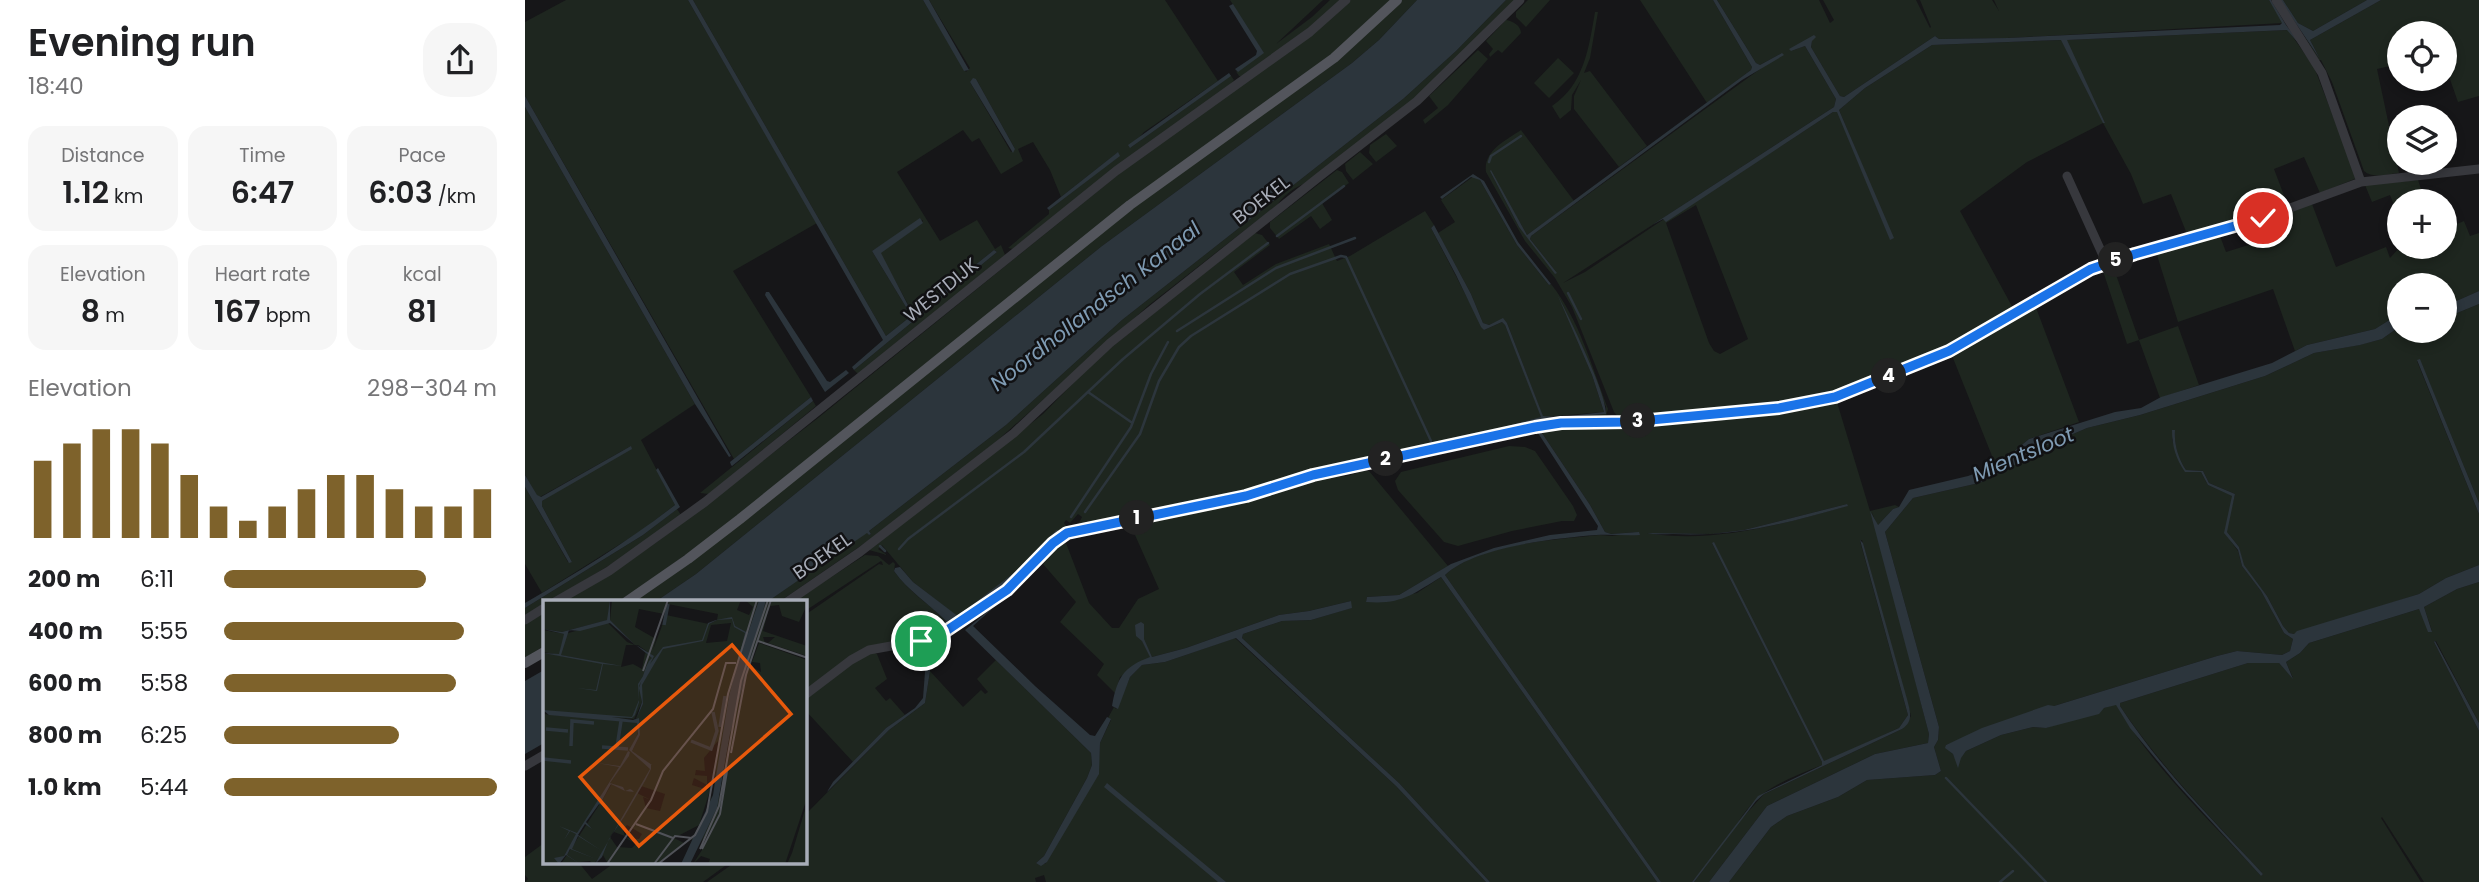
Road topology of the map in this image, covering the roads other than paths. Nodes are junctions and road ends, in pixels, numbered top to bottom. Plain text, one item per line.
1 (1346, 0) edge
2 (1397, 0) edge
3 (1520, 0) edge
4 (2276, 0) edge
5 (2479, 169) edge
6 (2067, 176) dead end
7 (2361, 182) junction
8 (2106, 262) junction
9 (558, 600) edge
10 (629, 600) edge
11 (790, 600) edge
12 (543, 609) edge
13 (525, 620) edge
14 (543, 653) edge
15 (525, 663) edge
16 (807, 693) edge
17 (543, 756) edge
18 (525, 766) edge

1 - 9 street, WESTDIJK
2 - 10 main road
3 - 11 street, BOEKEL
4 - 7 street
5 - 7 street
6 - 8 street
7 - 8 street
8 - 16 street
12 - 13 street
14 - 15 main road
17 - 18 street

